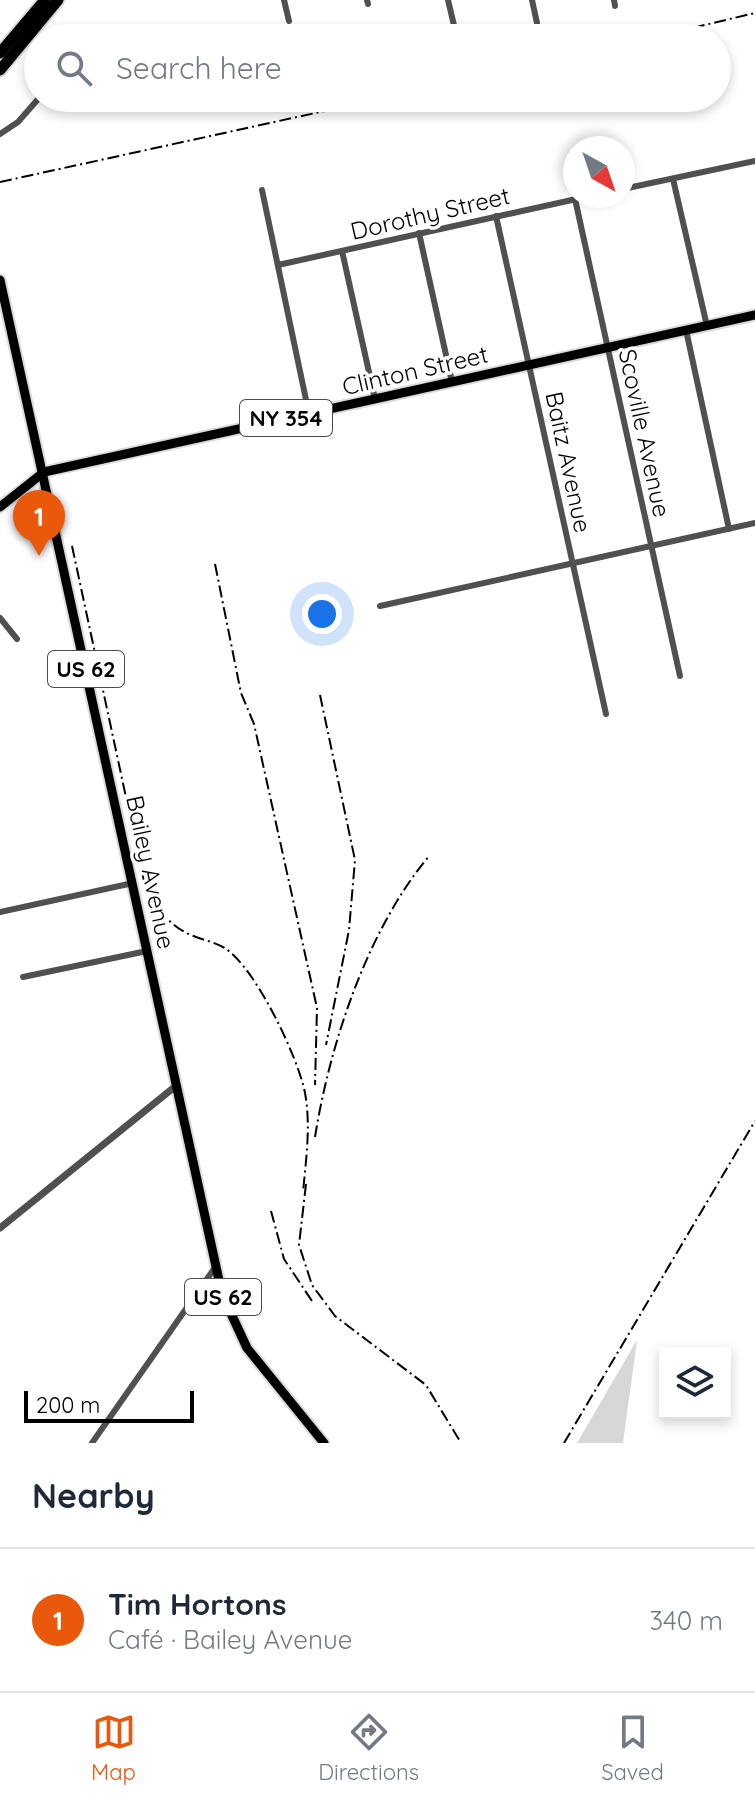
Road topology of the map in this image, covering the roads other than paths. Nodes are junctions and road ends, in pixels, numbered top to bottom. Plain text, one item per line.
1 (45, 0) edge
2 (58, 0) edge
3 (284, 0) edge
4 (448, 0) edge
5 (532, 0) edge
6 (289, 21) dead end
7 (537, 23) dead end
8 (25, 24) edge
9 (38, 24) edge
10 (454, 24) edge
11 (24, 25) edge
12 (24, 41) edge
13 (0, 53) edge
14 (0, 70) edge
15 (27, 112) edge
16 (0, 134) edge
17 (755, 161) edge
18 (673, 179) junction
19 (635, 187) edge
20 (262, 190) dead end
21 (563, 202) edge
22 (577, 208) edge
23 (496, 216) junction
24 (419, 233) junction
25 (342, 251) junction
26 (278, 265) junction
27 (0, 280) edge
28 (755, 315) edge
29 (707, 326) junction
30 (686, 330) junction
31 (608, 348) junction
32 (529, 365) junction
33 (452, 382) junction
34 (375, 399) junction
35 (309, 414) junction
36 (44, 472) junction
37 (0, 507) edge
38 (755, 523) edge
39 (729, 529) junction
40 (652, 546) junction
41 (572, 564) junction
42 (380, 606) dead end
43 (0, 618) edge
44 (17, 639) dead end
45 (680, 676) dead end
46 (606, 714) dead end
47 (133, 883) junction
48 (0, 912) edge
49 (147, 951) junction
50 (23, 977) dead end
51 (177, 1085) junction
52 (0, 1228) edge
53 (216, 1266) junction
54 (92, 1443) edge
55 (324, 1443) edge

1 - 8 highway
2 - 9 highway
3 - 6 street
4 - 10 street
5 - 7 street
11 - 13 highway
12 - 14 highway
15 - 16 street
17 - 18 street
18 - 19 street
18 - 29 street
20 - 26 street
21 - 23 street, Dorothy Street
22 - 31 street, Scoville Avenue
23 - 24 street, Dorothy Street
23 - 32 street, Baitz Avenue
24 - 25 street, Dorothy Street
24 - 33 street
25 - 26 street, Dorothy Street
25 - 34 street
26 - 35 street
27 - 36 main road, Bailey Avenue / US 62
28 - 29 main road, Clinton Street / NY 354
29 - 30 main road, Clinton Street / NY 354
30 - 31 main road, Clinton Street / NY 354
30 - 39 street
31 - 32 main road, Clinton Street / NY 354
31 - 40 street, Scoville Avenue
32 - 33 main road, Clinton Street / NY 354
32 - 41 street, Baitz Avenue
33 - 34 main road, Clinton Street / NY 354
34 - 35 main road, Clinton Street / NY 354
35 - 36 main road, Clinton Street / NY 354
36 - 37 main road, Clinton Street / NY 354
36 - 47 main road, Bailey Avenue / US 62
38 - 39 street
39 - 40 street
40 - 41 street
40 - 45 street, Scoville Avenue
41 - 42 street
41 - 46 street, Baitz Avenue
43 - 44 street
47 - 48 street
47 - 49 main road, Bailey Avenue / US 62
49 - 50 street
49 - 51 main road, Bailey Avenue / US 62
51 - 52 street
51 - 53 main road, Bailey Avenue / US 62
53 - 54 street
53 - 55 main road, Bailey Avenue / US 62

